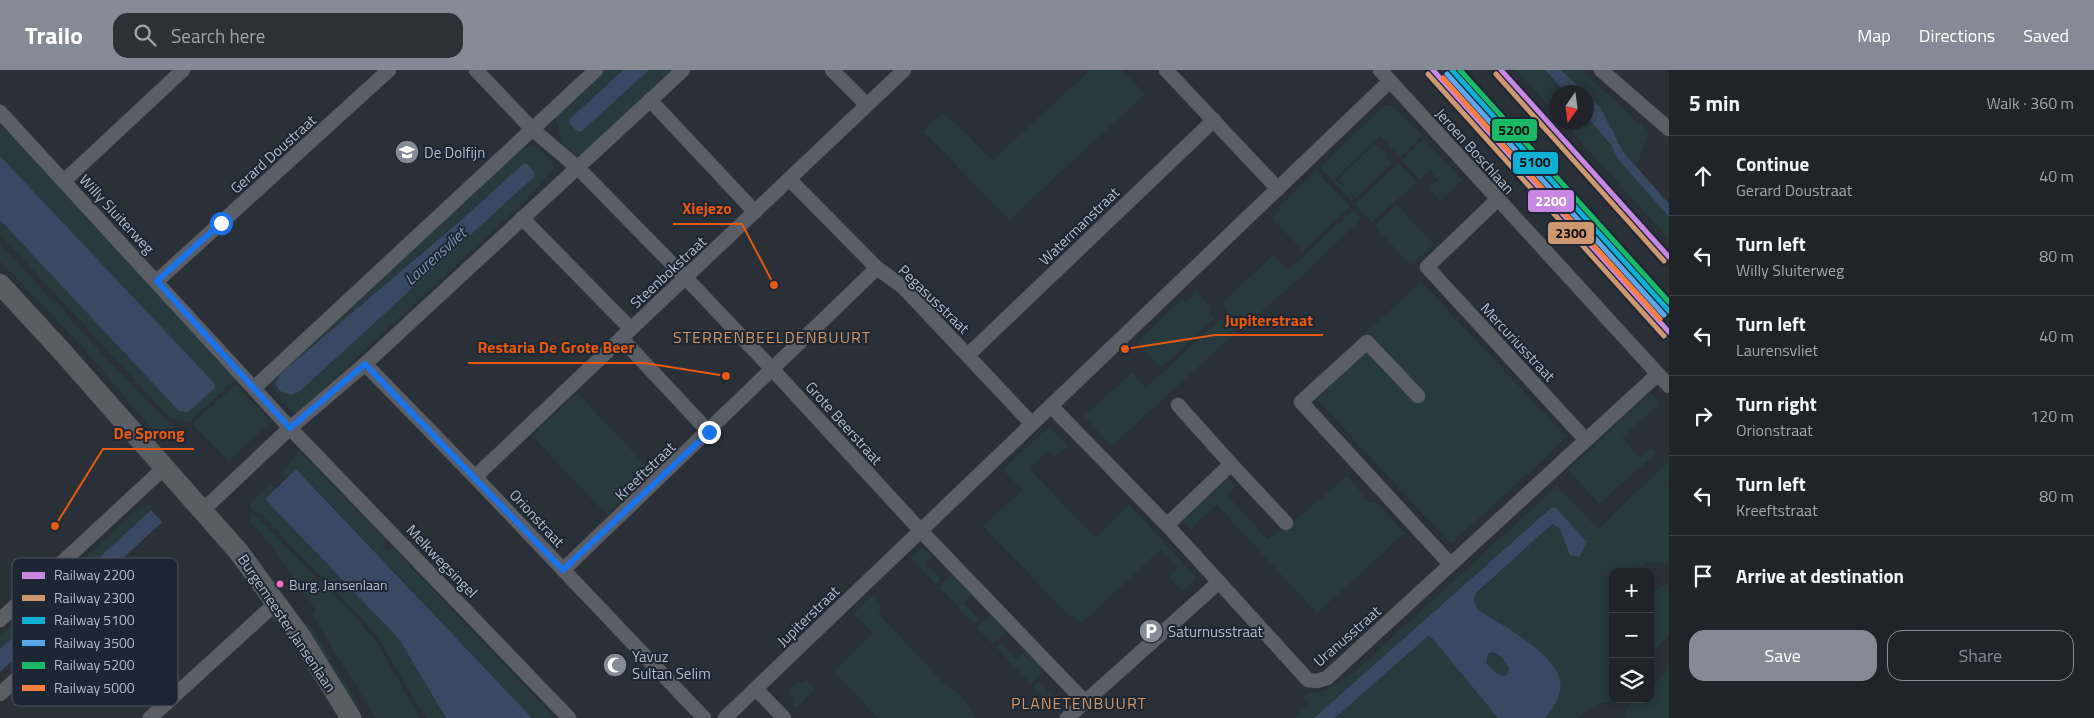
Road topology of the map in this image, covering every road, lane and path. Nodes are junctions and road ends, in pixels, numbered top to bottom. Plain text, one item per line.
1 (183, 70) edge
2 (389, 70) edge
3 (476, 70) edge
4 (596, 70) edge
5 (683, 70) edge
6 (832, 70) edge
7 (904, 70) edge
8 (1166, 70) edge
9 (1380, 70) edge
10 (1601, 70) edge
11 (1390, 81) junction
12 (650, 100) junction
13 (867, 105) junction
14 (0, 112) edge
15 (1214, 120) junction
16 (532, 129) junction
17 (1669, 129) edge
18 (578, 168) junction
19 (789, 179) junction
20 (64, 181) junction
21 (1278, 189) junction
22 (1497, 200) junction
23 (755, 212) junction
24 (522, 218) junction
25 (877, 268) junction
26 (685, 278) junction
27 (157, 281) junction
28 (0, 284) edge
29 (626, 334) junction
30 (968, 355) junction
31 (365, 364) junction
32 (773, 370) junction
33 (1658, 374) junction
34 (1669, 386) edge
35 (254, 388) junction
36 (1418, 396) dead end
37 (1178, 405) dead end
38 (1051, 406) junction
39 (1032, 424) junction
40 (290, 428) junction
41 (709, 432) junction
42 (1586, 440) junction
43 (1231, 464) junction
44 (165, 467) junction
45 (475, 477) junction
46 (203, 510) junction
47 (1286, 524) dead end
48 (1167, 525) junction
49 (921, 531) junction
50 (67, 558) edge
51 (1450, 564) junction
52 (563, 570) junction
53 (1219, 582) junction
54 (277, 602) junction
55 (12, 609) edge
56 (0, 620) edge
57 (12, 683) edge
58 (756, 689) junction
59 (178, 692) edge
60 (0, 694) edge
61 (1085, 702) junction
62 (163, 706) edge
63 (150, 718) edge
64 (351, 718) edge
65 (568, 718) edge
66 (704, 718) edge
67 (725, 718) edge
68 (784, 718) edge
69 (1067, 718) edge

1 - 20 street
2 - 27 street, Gerard Doustraat
3 - 16 street, Grote Beerstraat
4 - 16 street
5 - 12 street
6 - 13 street
7 - 13 street, Steenbokstraat
8 - 15 street
9 - 11 street, Jeroen Boschlaan
10 - 17 street
11 - 21 street, Jupiterstraat
11 - 22 street, Jeroen Boschlaan
12 - 18 street
12 - 23 street
13 - 19 street, Steenbokstraat
14 - 20 street, Willy Sluiterweg
15 - 21 street
15 - 30 street, Watermanstraat
16 - 18 street, Grote Beerstraat
16 - 35 street
18 - 24 street
18 - 26 street, Grote Beerstraat
19 - 23 street, Steenbokstraat
19 - 25 street, Pegasusstraat
20 - 27 street, Willy Sluiterweg
21 - 38 street, Jupiterstraat
22 - 33 street, Jeroen Boschlaan
22 - 42 street, Mercuriusstraat
23 - 26 street, Steenbokstraat
24 - 29 street
24 - 31 street
25 - 30 street, Pegasusstraat
25 - 32 street, Kreeftstraat
26 - 29 street, Steenbokstraat
26 - 32 street, Grote Beerstraat
27 - 35 street, Willy Sluiterweg
28 - 44 street, Burgemeester Jansenlaan
29 - 41 street
29 - 45 street, Steenbokstraat
30 - 39 street, Pegasusstraat
31 - 40 street
31 - 45 street, Orionstraat
32 - 41 street, Kreeftstraat
32 - 49 street, Grote Beerstraat
33 - 34 street, Jeroen Boschlaan
33 - 42 street, Uranusstraat
35 - 40 street, Willy Sluiterweg
36 - 51 street
37 - 43 street
38 - 39 street, Jupiterstraat
38 - 48 street, Uranusstraat
39 - 49 street, Jupiterstraat
40 - 46 street
40 - 65 street, Melkwegsingel
41 - 52 street, Kreeftstraat
42 - 51 street, Uranusstraat
43 - 47 street
43 - 48 street
44 - 46 street, Burgemeester Jansenlaan
44 - 50 street
45 - 52 street, Orionstraat
46 - 54 street, Burgemeester Jansenlaan
48 - 53 street, Uranusstraat
49 - 58 street, Jupiterstraat
49 - 61 street, Grote Beerstraat
51 - 53 street, Uranusstraat
52 - 66 street, Orionstraat
53 - 61 street
54 - 59 street
54 - 64 street, Burgemeester Jansenlaan
55 - 56 street
57 - 60 street
58 - 67 street, Jupiterstraat
58 - 68 street
61 - 69 street
62 - 63 street

